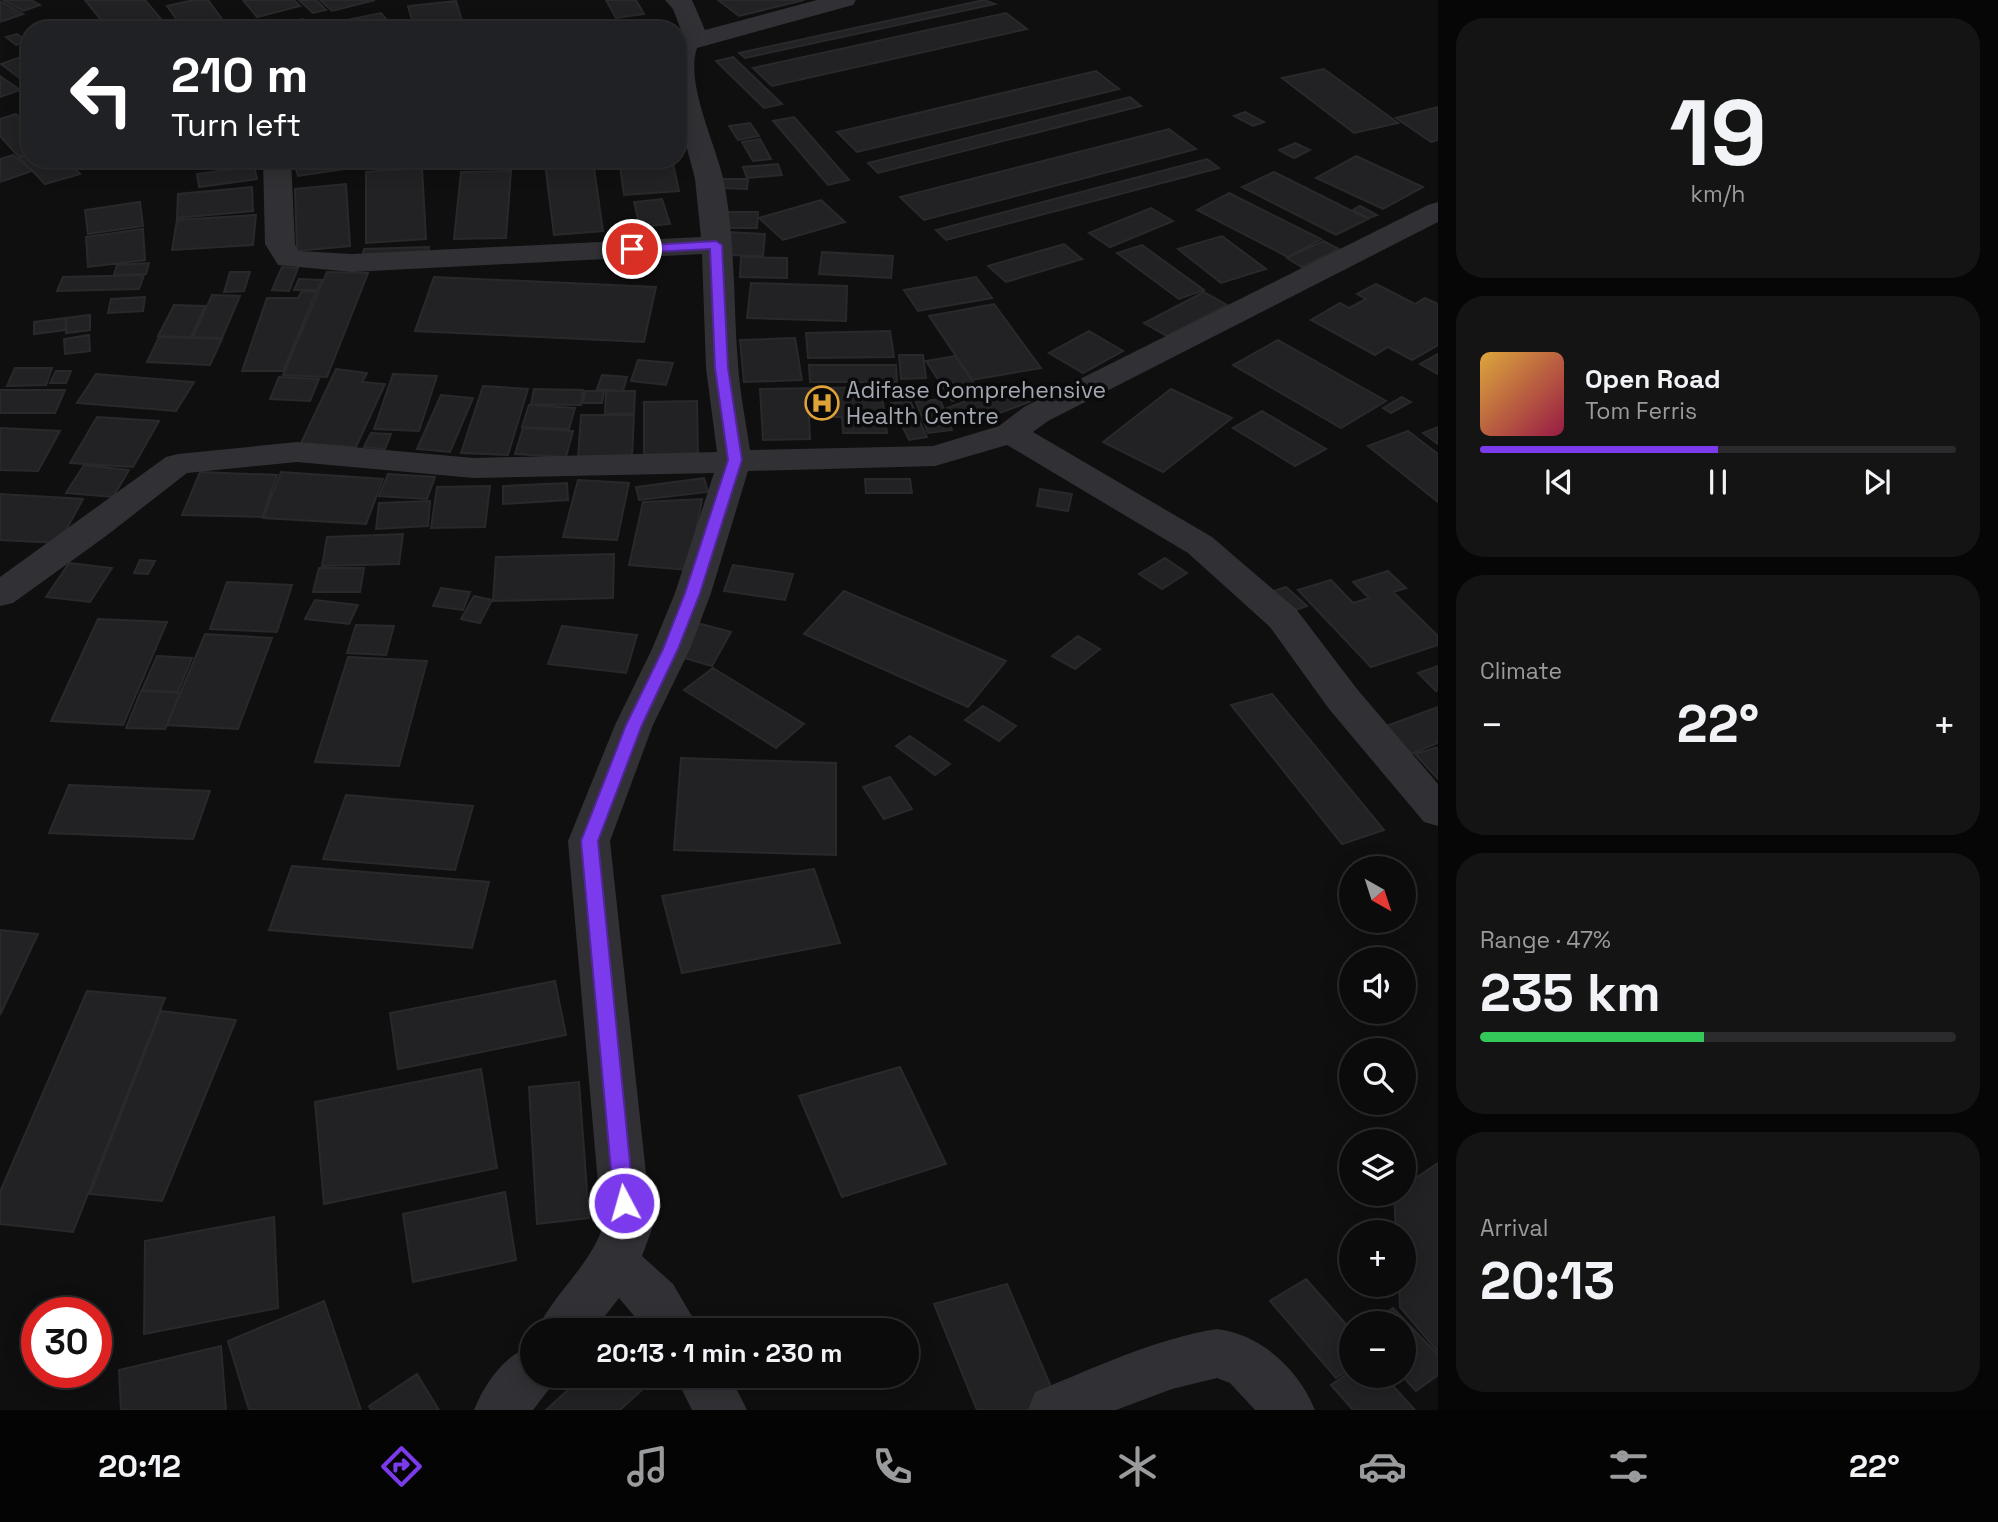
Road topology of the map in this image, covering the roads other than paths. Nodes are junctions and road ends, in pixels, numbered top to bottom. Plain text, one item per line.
1 (677, 0) edge
2 (844, 0) edge
3 (686, 42) edge
4 (686, 48) edge
5 (686, 94) edge
6 (277, 168) edge
7 (1438, 211) edge
8 (716, 245) junction
9 (1011, 433) junction
10 (735, 460) junction
11 (0, 593) edge
12 (1438, 811) edge
13 (614, 1265) junction
14 (573, 1318) edge
15 (667, 1318) edge
16 (520, 1385) edge
17 (708, 1388) edge
18 (500, 1410) edge
19 (721, 1410) edge
20 (1054, 1410) edge
21 (1289, 1410) edge

1 - 3 street
2 - 4 street
5 - 8 street
6 - 8 street
7 - 9 street
8 - 10 street
9 - 10 street
9 - 12 street
10 - 11 street
10 - 13 street
13 - 14 street
13 - 15 street
16 - 18 street
17 - 19 street
20 - 21 street

